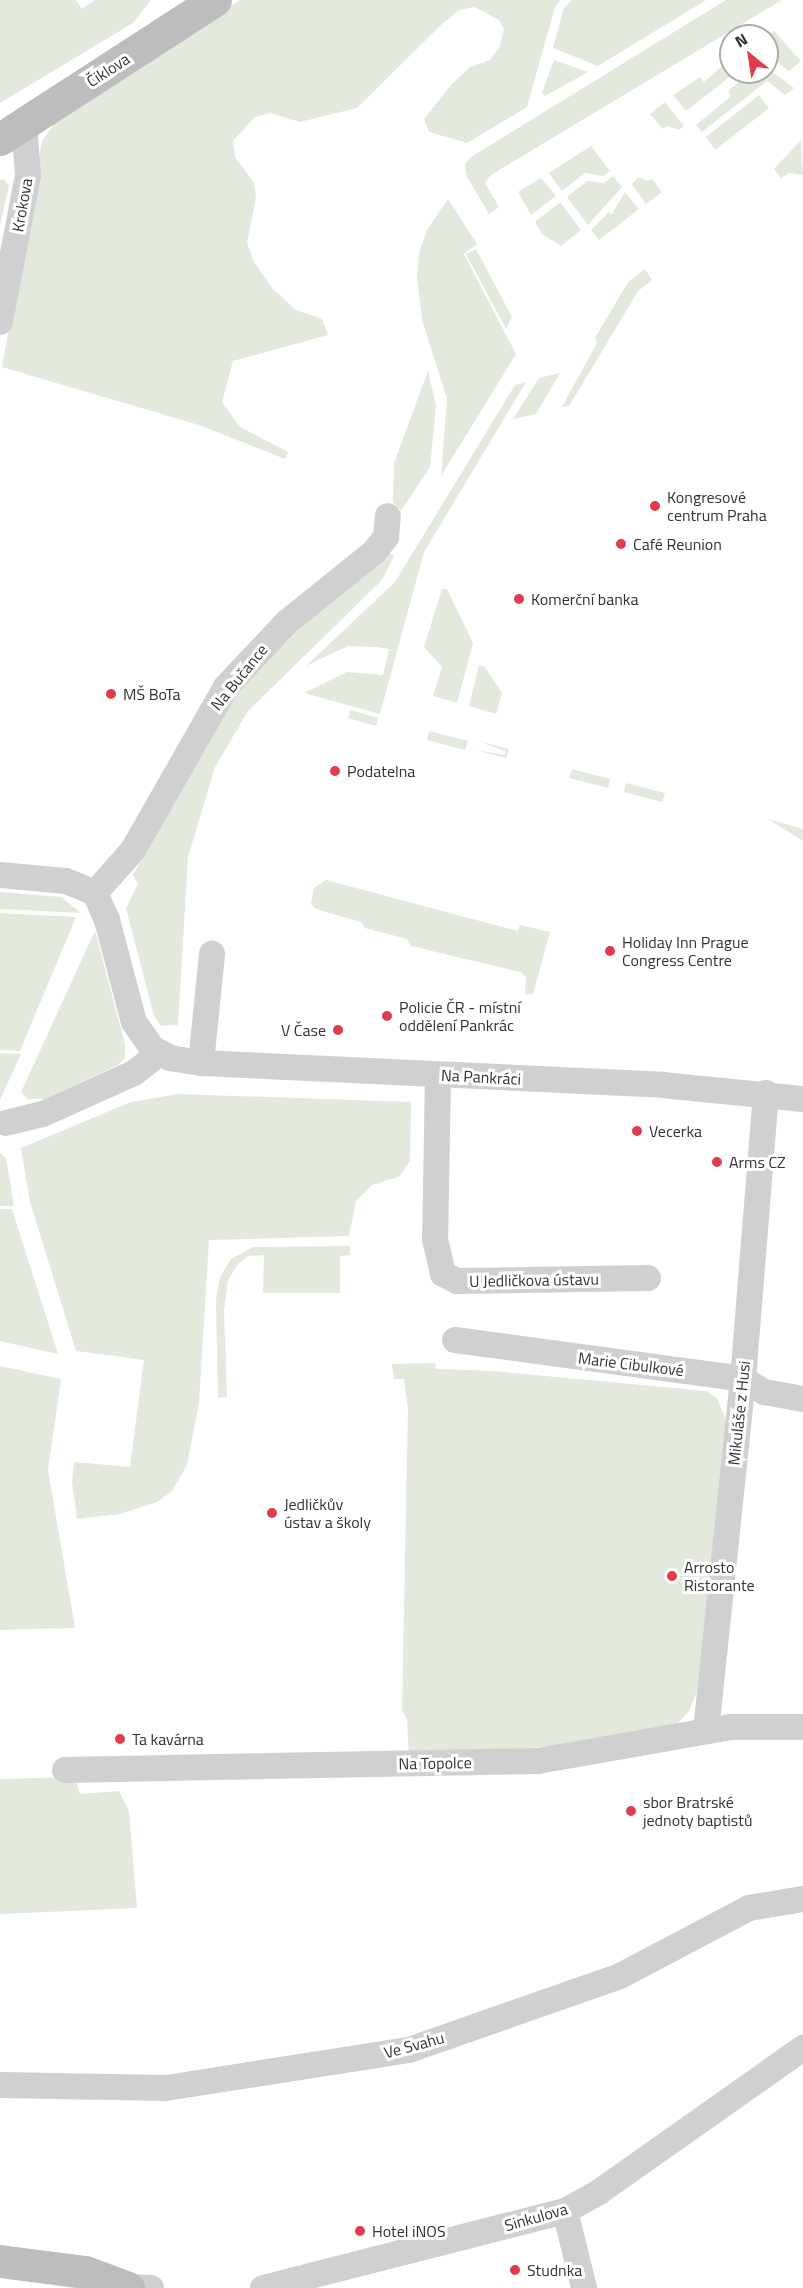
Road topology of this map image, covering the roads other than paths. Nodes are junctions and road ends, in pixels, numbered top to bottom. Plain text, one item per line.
1 (215, 0) edge
2 (12, 132) edge
3 (0, 322) edge
4 (388, 516) dead end
5 (0, 875) edge
6 (95, 893) junction
7 (212, 954) dead end
8 (160, 1053) junction
9 (201, 1062) junction
10 (438, 1075) junction
11 (766, 1094) junction
12 (803, 1099) edge
13 (6, 1123) dead end
14 (648, 1278) dead end
15 (455, 1340) dead end
16 (743, 1379) junction
17 (803, 1399) edge
18 (803, 1727) edge
19 (706, 1731) junction
20 (64, 1770) dead end
21 (803, 1899) edge
22 (803, 2048) edge
23 (0, 2085) edge
24 (565, 2211) junction
25 (0, 2261) edge
26 (135, 2288) edge
27 (263, 2288) edge
28 (584, 2288) edge

1 - 2 street, Čiklova
2 - 3 street, Krokova
4 - 6 street, Na Bučance
5 - 6 street
6 - 8 street
7 - 9 street
8 - 9 street, Na Pankráci
8 - 13 street
9 - 10 street, Na Pankráci
10 - 11 street, Na Pankráci
10 - 14 street, U Jedličkova ústavu
11 - 12 street, Na Pankráci
11 - 16 street, Mikuláše z Husi
15 - 16 street, Marie Cibulkové
16 - 17 street, Marie Cibulkové
16 - 19 street, Mikuláše z Husi
18 - 19 street, Na Topolce
19 - 20 street, Na Topolce
21 - 23 street, Ve Svahu
22 - 24 street, Sinkulova
24 - 27 street, Sinkulova
24 - 28 street
25 - 26 street

